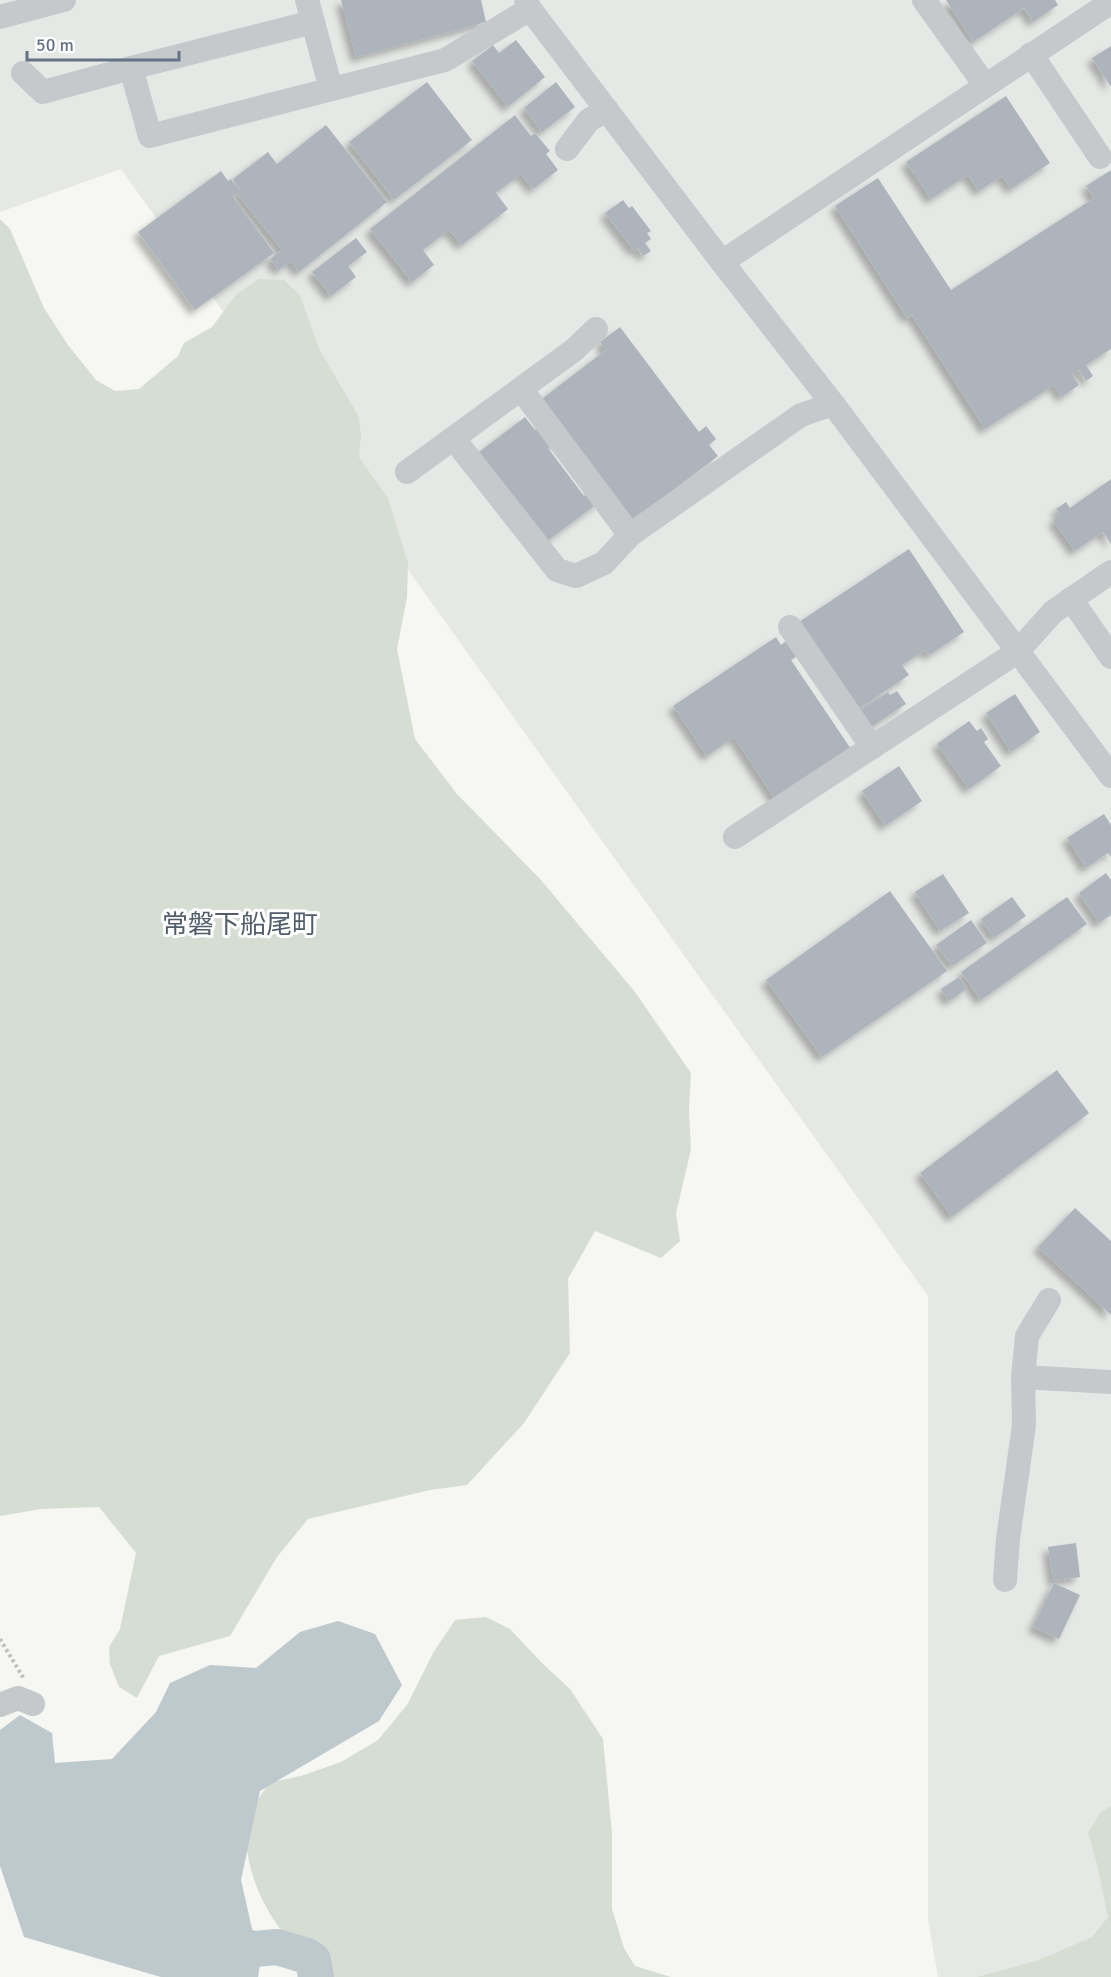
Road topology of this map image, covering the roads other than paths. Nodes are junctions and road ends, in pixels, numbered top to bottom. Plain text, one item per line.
1 (64, 0) edge
2 (924, 0) edge
3 (1111, 2) edge
4 (528, 4) edge
5 (310, 11) edge
6 (0, 17) edge
7 (1031, 54) junction
8 (131, 68) junction
9 (23, 73) dead end
10 (985, 85) junction
11 (331, 89) junction
12 (607, 110) junction
13 (567, 149) dead end
14 (1100, 157) dead end
15 (722, 262) junction
16 (596, 329) dead end
17 (521, 389) junction
18 (833, 404) junction
19 (454, 440) junction
20 (407, 472) dead end
21 (630, 535) junction
22 (1111, 572) edge
23 (1071, 599) junction
24 (790, 627) dead end
25 (1017, 652) junction
26 (1111, 657) edge
27 (872, 747) junction
28 (1111, 776) edge
29 (735, 837) dead end
30 (1049, 1300) dead end
31 (1023, 1377) junction
32 (1111, 1382) edge
33 (1005, 1580) dead end
34 (30, 1694) road end
35 (0, 1705) edge

1 - 6 street
2 - 10 street
3 - 7 street
4 - 11 street
4 - 12 street
5 - 8 street
5 - 11 street
7 - 10 street
7 - 14 street
8 - 9 street
8 - 11 street
10 - 15 street
12 - 13 street
12 - 15 street
15 - 18 street
16 - 17 street
17 - 19 street
17 - 21 street
18 - 21 street
18 - 25 street
19 - 20 street
19 - 21 street
22 - 23 street
23 - 25 street
23 - 26 street
24 - 27 street
25 - 27 street
25 - 28 street
27 - 29 street
30 - 31 street
31 - 32 street
31 - 33 street
34 - 35 street

